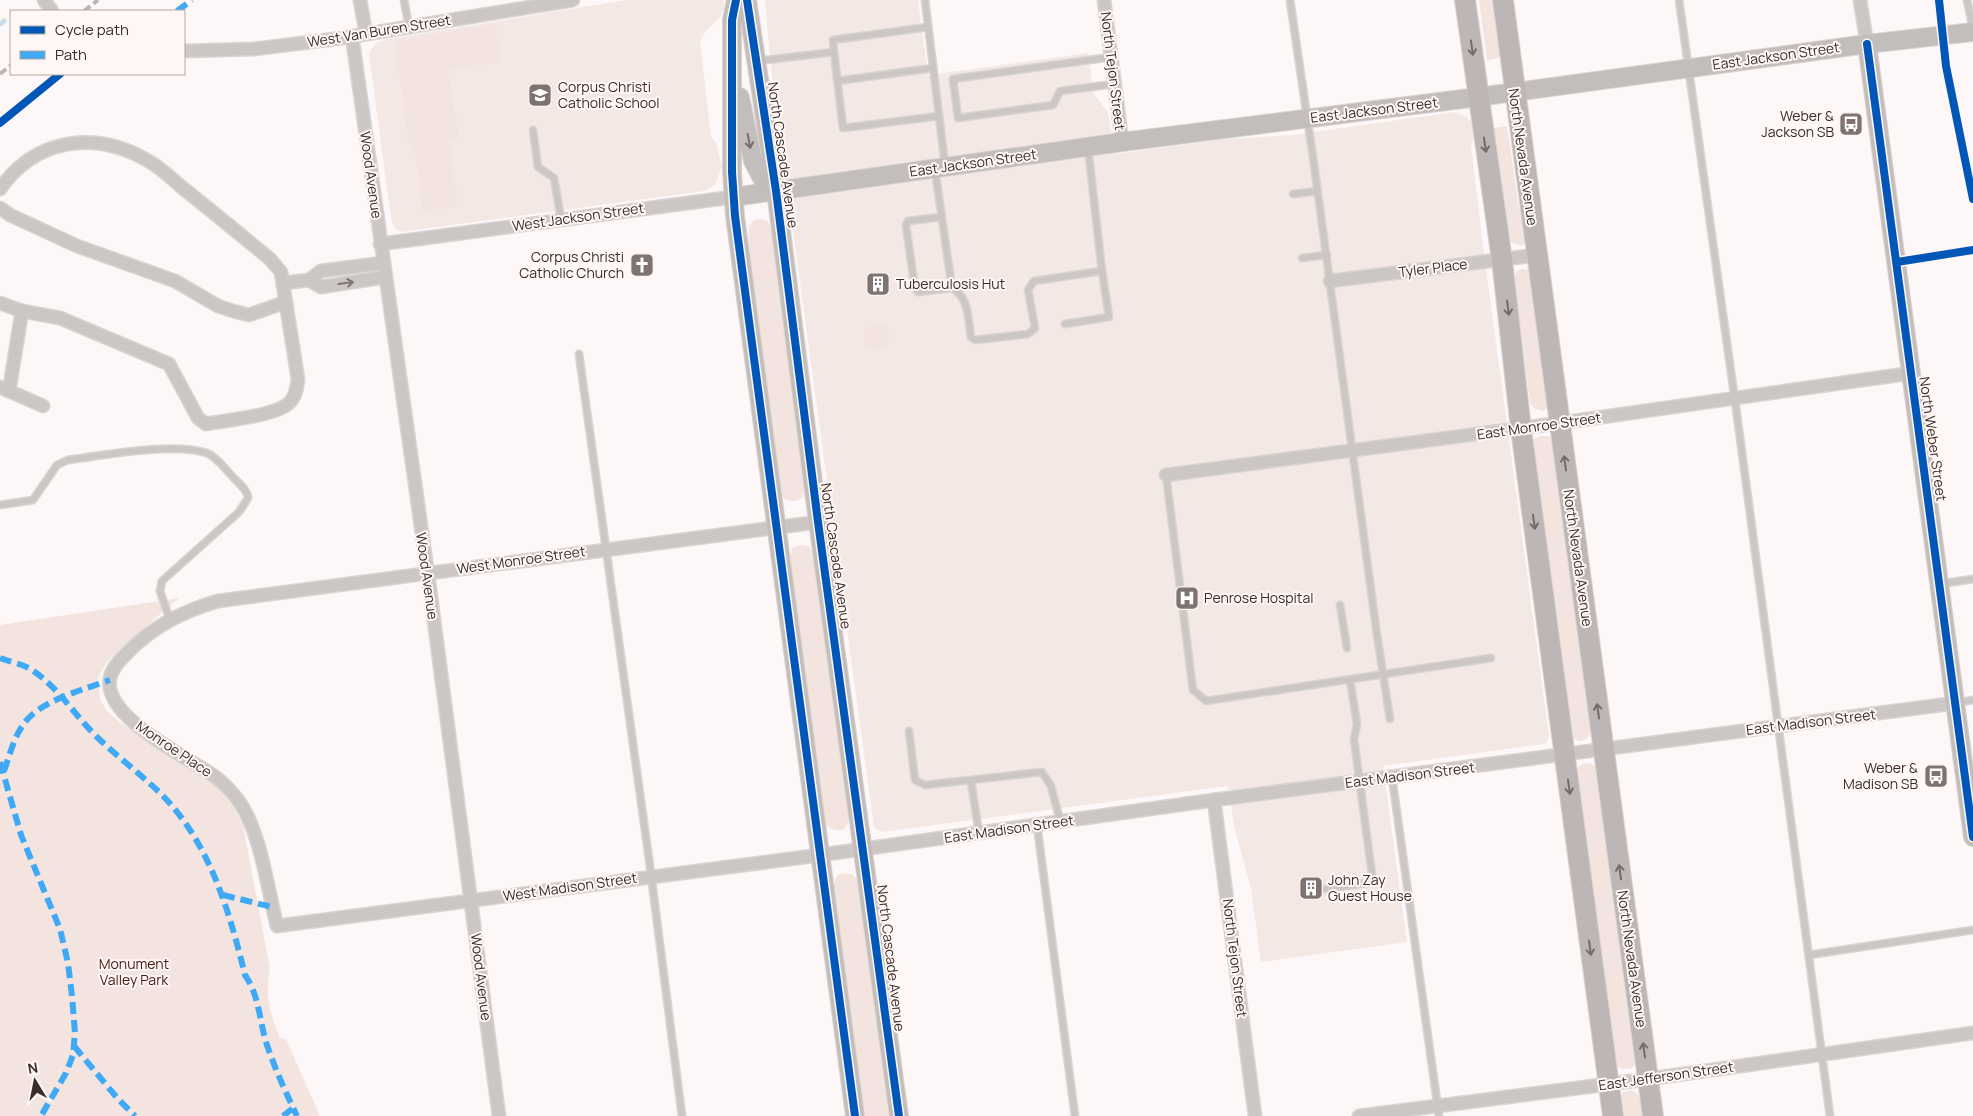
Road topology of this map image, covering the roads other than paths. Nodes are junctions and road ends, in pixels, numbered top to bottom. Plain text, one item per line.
1 (360, 0) edge
2 (404, 0) edge
3 (573, 0) edge
4 (736, 0) edge
5 (747, 0) edge
6 (924, 0) edge
7 (1104, 0) edge
8 (1290, 0) edge
9 (1465, 0) edge
10 (1503, 0) edge
11 (1679, 0) edge
12 (1860, 0) edge
13 (1967, 0) edge
14 (409, 27) junction
15 (928, 27) junction
16 (1973, 30) edge
17 (366, 34) junction
18 (352, 36) junction
19 (1867, 44) junction
20 (185, 51) edge
21 (834, 52) junction
22 (1111, 56) junction
23 (732, 59) junction
24 (757, 61) junction
25 (933, 68) junction
26 (1688, 68) junction
27 (838, 81) junction
28 (1115, 84) junction
29 (1515, 92) junction
30 (1478, 97) junction
31 (939, 116) junction
32 (1308, 118) junction
33 (533, 130) dead end
34 (1122, 142) junction
35 (1088, 147) junction
36 (940, 167) junction
37 (0, 189) edge
38 (776, 191) junction
39 (1318, 191) junction
40 (1293, 194) dead end
41 (733, 197) junction
42 (0, 208) edge
43 (942, 217) junction
44 (561, 220) junction
45 (380, 244) junction
46 (1327, 255) junction
47 (1537, 255) junction
48 (1302, 258) dead end
49 (1502, 260) junction
50 (383, 263) junction
51 (1102, 271) junction
52 (385, 277) junction
53 (309, 280) junction
54 (1330, 281) junction
55 (283, 283) junction
56 (952, 288) junction
57 (286, 302) junction
58 (0, 303) edge
59 (22, 311) junction
60 (1065, 324) dead end
61 (579, 354) dead end
62 (1912, 373) junction
63 (5, 389) edge
64 (1734, 398) junction
65 (43, 406) dead end
66 (1560, 423) junction
67 (1522, 429) junction
68 (1354, 450) junction
69 (1166, 475) joint
70 (0, 505) edge
71 (818, 522) junction
72 (775, 528) junction
73 (605, 549) junction
74 (427, 573) junction
75 (1973, 579) edge
76 (1940, 584) junction
77 (1340, 605) dead end
78 (196, 607) joint
79 (170, 620) junction
80 (1347, 648) dead end
81 (1492, 658) dead end
82 (1383, 675) junction
83 (1350, 680) junction
84 (1964, 702) edge
85 (1390, 720) dead end
86 (1778, 726) junction
87 (909, 731) dead end
88 (1603, 749) junction
89 (1565, 755) junction
90 (1392, 777) junction
91 (971, 780) junction
92 (1360, 781) junction
93 (1214, 800) junction
94 (1060, 822) junction
95 (1037, 825) junction
96 (979, 833) junction
97 (1973, 837) edge
98 (864, 849) junction
99 (820, 855) junction
100 (651, 876) junction
101 (1326, 889) dead end
102 (471, 900) junction
103 (277, 926) joint
104 (1973, 930) edge
105 (1809, 955) junction
106 (1973, 1033) edge
107 (1822, 1054) junction
108 (1648, 1079) junction
109 (1608, 1084) junction
110 (1438, 1111) edge
111 (499, 1116) edge
112 (682, 1116) edge
113 (854, 1116) edge
114 (899, 1116) edge
115 (1075, 1116) edge
116 (1255, 1116) edge
117 (1359, 1116) edge
118 (1613, 1116) edge
119 (1653, 1116) edge
120 (1830, 1116) edge

1 - 17 street
2 - 14 lane
3 - 14 street, West Van Buren Street
4 - 23 main road
5 - 24 main road, North Cascade Avenue
6 - 15 lane
7 - 22 street, North Tejon Street
8 - 32 lane
9 -> 30 main road
10 - 29 main road, North Nevada Avenue
11 - 26 lane
12 - 19 street, North Weber Street
13 - 16 lane
14 - 17 street, West Van Buren Street
15 - 21 lane
15 - 25 lane
16 - 19 main road, East Jackson Street
17 - 18 street, West Van Buren Street
18 - 20 street, West Van Buren Street
18 - 45 street, Wood Avenue
19 - 26 main road, East Jackson Street
19 - 62 main road, North Weber Street
21 - 24 lane
21 - 27 lane
22 - 28 street, North Tejon Street
22 - 28 lane
23 -> 38 main road
23 - 41 main road
24 - 38 main road, North Cascade Avenue
25 - 27 lane
25 - 31 lane
26 - 29 main road, East Jackson Street
26 - 64 lane
27 - 31 lane
28 - 34 street, North Tejon Street
29 - 30 main road, East Jackson Street
29 - 47 main road, North Nevada Avenue
30 - 32 main road, East Jackson Street
30 -> 49 main road
31 - 36 lane
32 - 34 main road, East Jackson Street
32 - 39 lane
33 - 44 lane
34 - 35 main road, East Jackson Street
35 - 36 main road, East Jackson Street
35 - 51 lane
36 - 38 main road, East Jackson Street
36 - 43 lane
37 - 55 street
38 - 41 main road, West Jackson Street
38 - 71 main road, North Cascade Avenue
39 - 40 lane
39 - 46 lane
41 - 44 street, West Jackson Street
41 - 72 main road
42 - 57 street
43 - 56 lane
43 - 56 lane
44 - 45 street, West Jackson Street
45 - 50 street, Wood Avenue
46 - 48 lane
46 - 54 lane
47 - 49 street, Tyler Place
47 - 66 main road, North Nevada Avenue
49 - 54 street, Tyler Place
49 -> 67 main road
50 - 52 street, Wood Avenue
50 - 53 street
51 - 56 lane
51 - 60 lane
53 -> 52 street
52 - 74 street, Wood Avenue
53 - 55 street
54 - 68 lane
55 - 57 street
57 - 59 street
58 - 59 street
59 - 63 street
61 - 73 lane
62 - 64 street, East Monroe Street
62 - 76 main road, North Weber Street
63 - 65 street
64 - 66 street, East Monroe Street
64 - 86 lane
66 - 67 street, East Monroe Street
88 -> 66 main road, North Nevada Avenue
67 - 68 street, East Monroe Street
67 -> 89 main road
68 - 69 street, East Monroe Street
68 - 82 lane
69 - 83 lane
70 - 79 lane
71 - 72 street, West Monroe Street
71 - 98 main road, North Cascade Avenue
72 - 73 street, West Monroe Street
72 - 99 main road
73 - 74 street, West Monroe Street
73 - 100 lane
74 - 78 street, West Monroe Street
74 - 102 street, Wood Avenue
75 - 76 lane
76 - 84 main road, North Weber Street
77 - 80 lane
78 - 79 street, Monroe Place
79 - 103 street, Monroe Place
81 - 82 lane
82 - 83 lane
82 - 85 lane
83 - 92 lane
84 - 86 street, East Madison Street
84 - 97 main road, North Weber Street
86 - 88 street, East Madison Street
86 - 105 lane
87 - 91 lane
88 - 89 street, East Madison Street
108 -> 88 main road, North Nevada Avenue
89 - 90 street, East Madison Street
89 -> 109 main road
90 - 92 street, East Madison Street
90 - 110 lane
91 - 94 lane
91 - 96 lane
92 - 93 street, East Madison Street
92 - 101 lane
93 - 94 street, East Madison Street
93 - 116 street, North Tejon Street
94 - 95 street, East Madison Street
95 - 96 street, East Madison Street
95 - 115 lane
96 - 98 street, East Madison Street
98 - 99 street, West Madison Street
98 - 114 main road, North Cascade Avenue
99 - 100 street, West Madison Street
99 - 113 main road
100 - 102 street, West Madison Street
100 - 112 lane
102 - 103 street, West Madison Street
102 - 111 street, Wood Avenue
104 - 105 lane
105 - 107 lane
106 - 107 street, East Jefferson Street
107 - 108 street, East Jefferson Street
107 - 120 lane
108 - 109 street, East Jefferson Street
108 - 119 main road, North Nevada Avenue
109 - 110 street, East Jefferson Street
109 - 118 main road
110 - 117 street, East Jefferson Street

